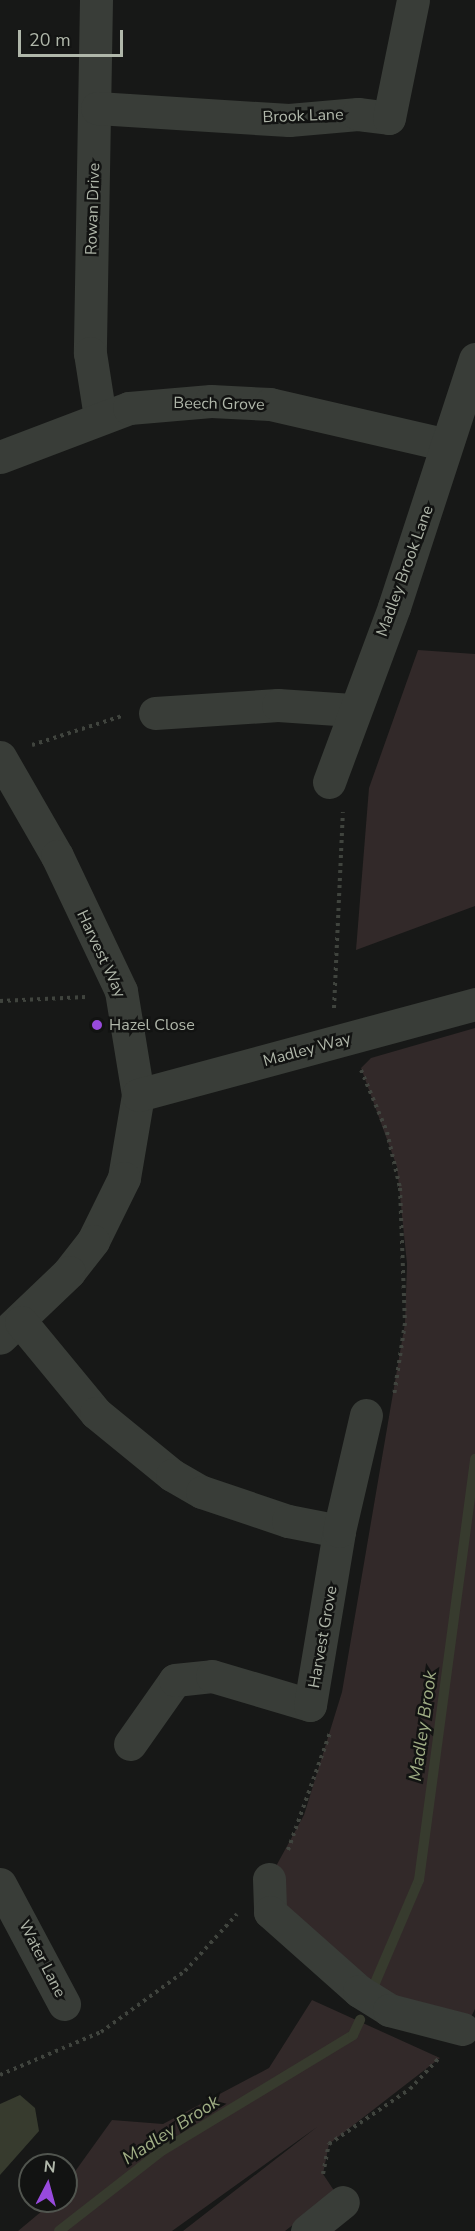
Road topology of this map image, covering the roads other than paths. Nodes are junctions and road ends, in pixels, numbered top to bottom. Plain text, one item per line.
1 (96, 0) edge
2 (412, 0) edge
3 (97, 108) junction
4 (475, 359) edge
5 (100, 417) junction
6 (443, 444) junction
7 (0, 457) edge
8 (352, 710) junction
9 (155, 713) road end
10 (11, 752) edge
11 (329, 782) dead end
12 (475, 1004) edge
13 (138, 1095) junction
14 (11, 1330) edge
15 (366, 1415) dead end
16 (339, 1531) junction
17 (130, 1744) dead end
18 (269, 1879) dead end
19 (0, 1884) edge
20 (64, 2004) dead end
21 (463, 2029) road end
22 (343, 2202) road end
23 (307, 2231) edge

1 - 3 street, Rowan Drive
2 - 3 street, Brook Lane
3 - 5 street, Rowan Drive
4 - 6 street, Madley Brook Lane
5 - 6 street, Beech Grove
5 - 7 street, Beech Grove
6 - 8 street, Madley Brook Lane
8 - 9 street
8 - 11 street, Madley Brook Lane
10 - 13 street, Harvest Way
12 - 13 street, Madley Way
13 - 14 street, Harvest Way
14 - 16 street
15 - 16 street, Harvest Grove
16 - 17 street, Harvest Grove
18 - 21 street
19 - 20 street, Water Lane
22 - 23 street

